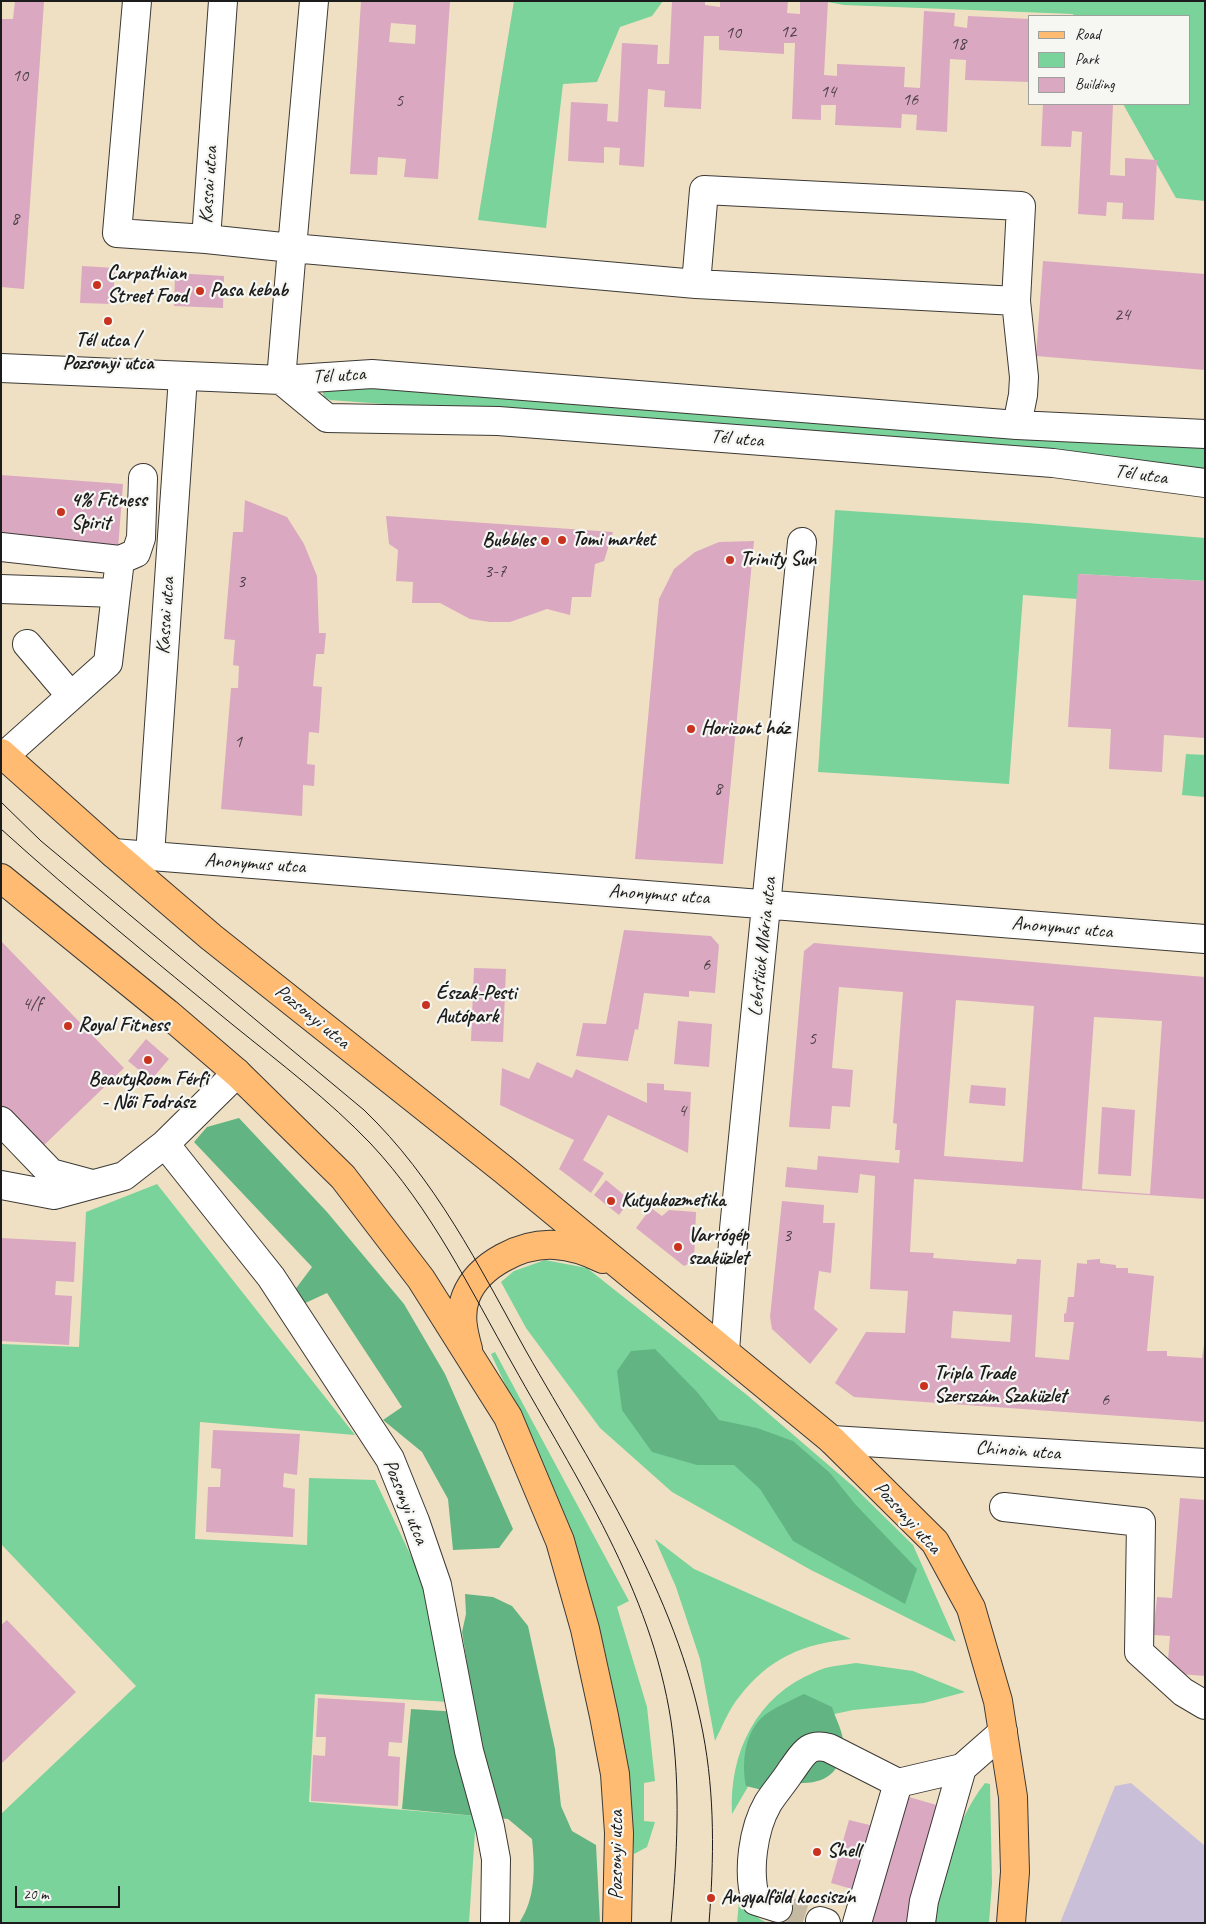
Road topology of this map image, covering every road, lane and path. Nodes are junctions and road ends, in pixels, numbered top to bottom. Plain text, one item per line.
1 (137, 1) edge
2 (223, 1) edge
3 (314, 1) edge
4 (206, 239) junction
5 (292, 248) junction
6 (696, 284) junction
7 (1016, 301) junction
8 (1, 368) edge
9 (183, 377) junction
10 (281, 380) junction
11 (1017, 425) junction
12 (1205, 434) edge
13 (144, 478) dead end
14 (1205, 483) edge
15 (802, 542) dead end
16 (1, 547) edge
17 (120, 560) junction
18 (1, 589) edge
19 (116, 593) junction
20 (27, 644) dead end
21 (71, 696) junction
22 (3, 754) edge
23 (113, 853) junction
24 (150, 855) junction
25 (1, 878) edge
26 (768, 904) junction
27 (1205, 939) edge
28 (237, 1073) junction
29 (1, 1121) edge
30 (165, 1144) junction
31 (93, 1184) junction
32 (1, 1185) edge
33 (630, 1273) junction
34 (725, 1351) junction
35 (473, 1364) junction
36 (832, 1440) junction
37 (1205, 1463) edge
38 (1004, 1507) dead end
39 (1205, 1705) edge
40 (1003, 1732) junction
41 (962, 1768) junction
42 (898, 1784) junction
43 (778, 1908) tunnel mouth
44 (495, 1923) edge
45 (617, 1923) edge
46 (857, 1923) edge
47 (921, 1923) edge
48 (1012, 1923) edge

1 - 4 street
2 - 4 street, Kassai utca
3 - 5 street
4 - 5 street, Kassai utca
5 - 6 street, Kassai utca
5 - 10 street
6 - 7 street, Kassai utca
6 - 7 street
7 - 11 street
8 - 9 street, Tél utca
9 - 10 street, Tél utca
9 - 24 street, Kassai utca
10 - 11 street, Tél utca
10 - 14 street, Tél utca
11 - 12 street, Tél utca
13 - 17 street
15 - 26 street, Lebstück Mária utca
16 - 17 street
17 - 19 street
18 - 19 street
19 - 21 street
20 - 21 street
21 - 22 street
22 - 23 main road, Pozsonyi utca
23 - 24 street, Anonymus utca
23 - 33 main road, Pozsonyi utca
24 - 26 street, Anonymus utca
25 - 28 main road, Pozsonyi utca
26 - 27 street, Anonymus utca
26 - 34 street, Lebstück Mária utca
28 - 30 street
28 - 35 main road, Pozsonyi utca
29 - 31 street
30 - 31 street
30 - 44 street, Pozsonyi utca
31 - 32 street
33 - 34 main road, Pozsonyi utca
33 - 35 main road, Pozsonyi utca
34 - 36 main road, Pozsonyi utca
35 - 45 main road, Pozsonyi utca
36 - 37 street, Chinoin utca
36 - 40 main road, Pozsonyi utca
38 - 39 street
40 - 41 street
40 - 48 main road, Pozsonyi utca
41 - 42 street
41 - 47 street
42 - 43 street
42 - 46 street

